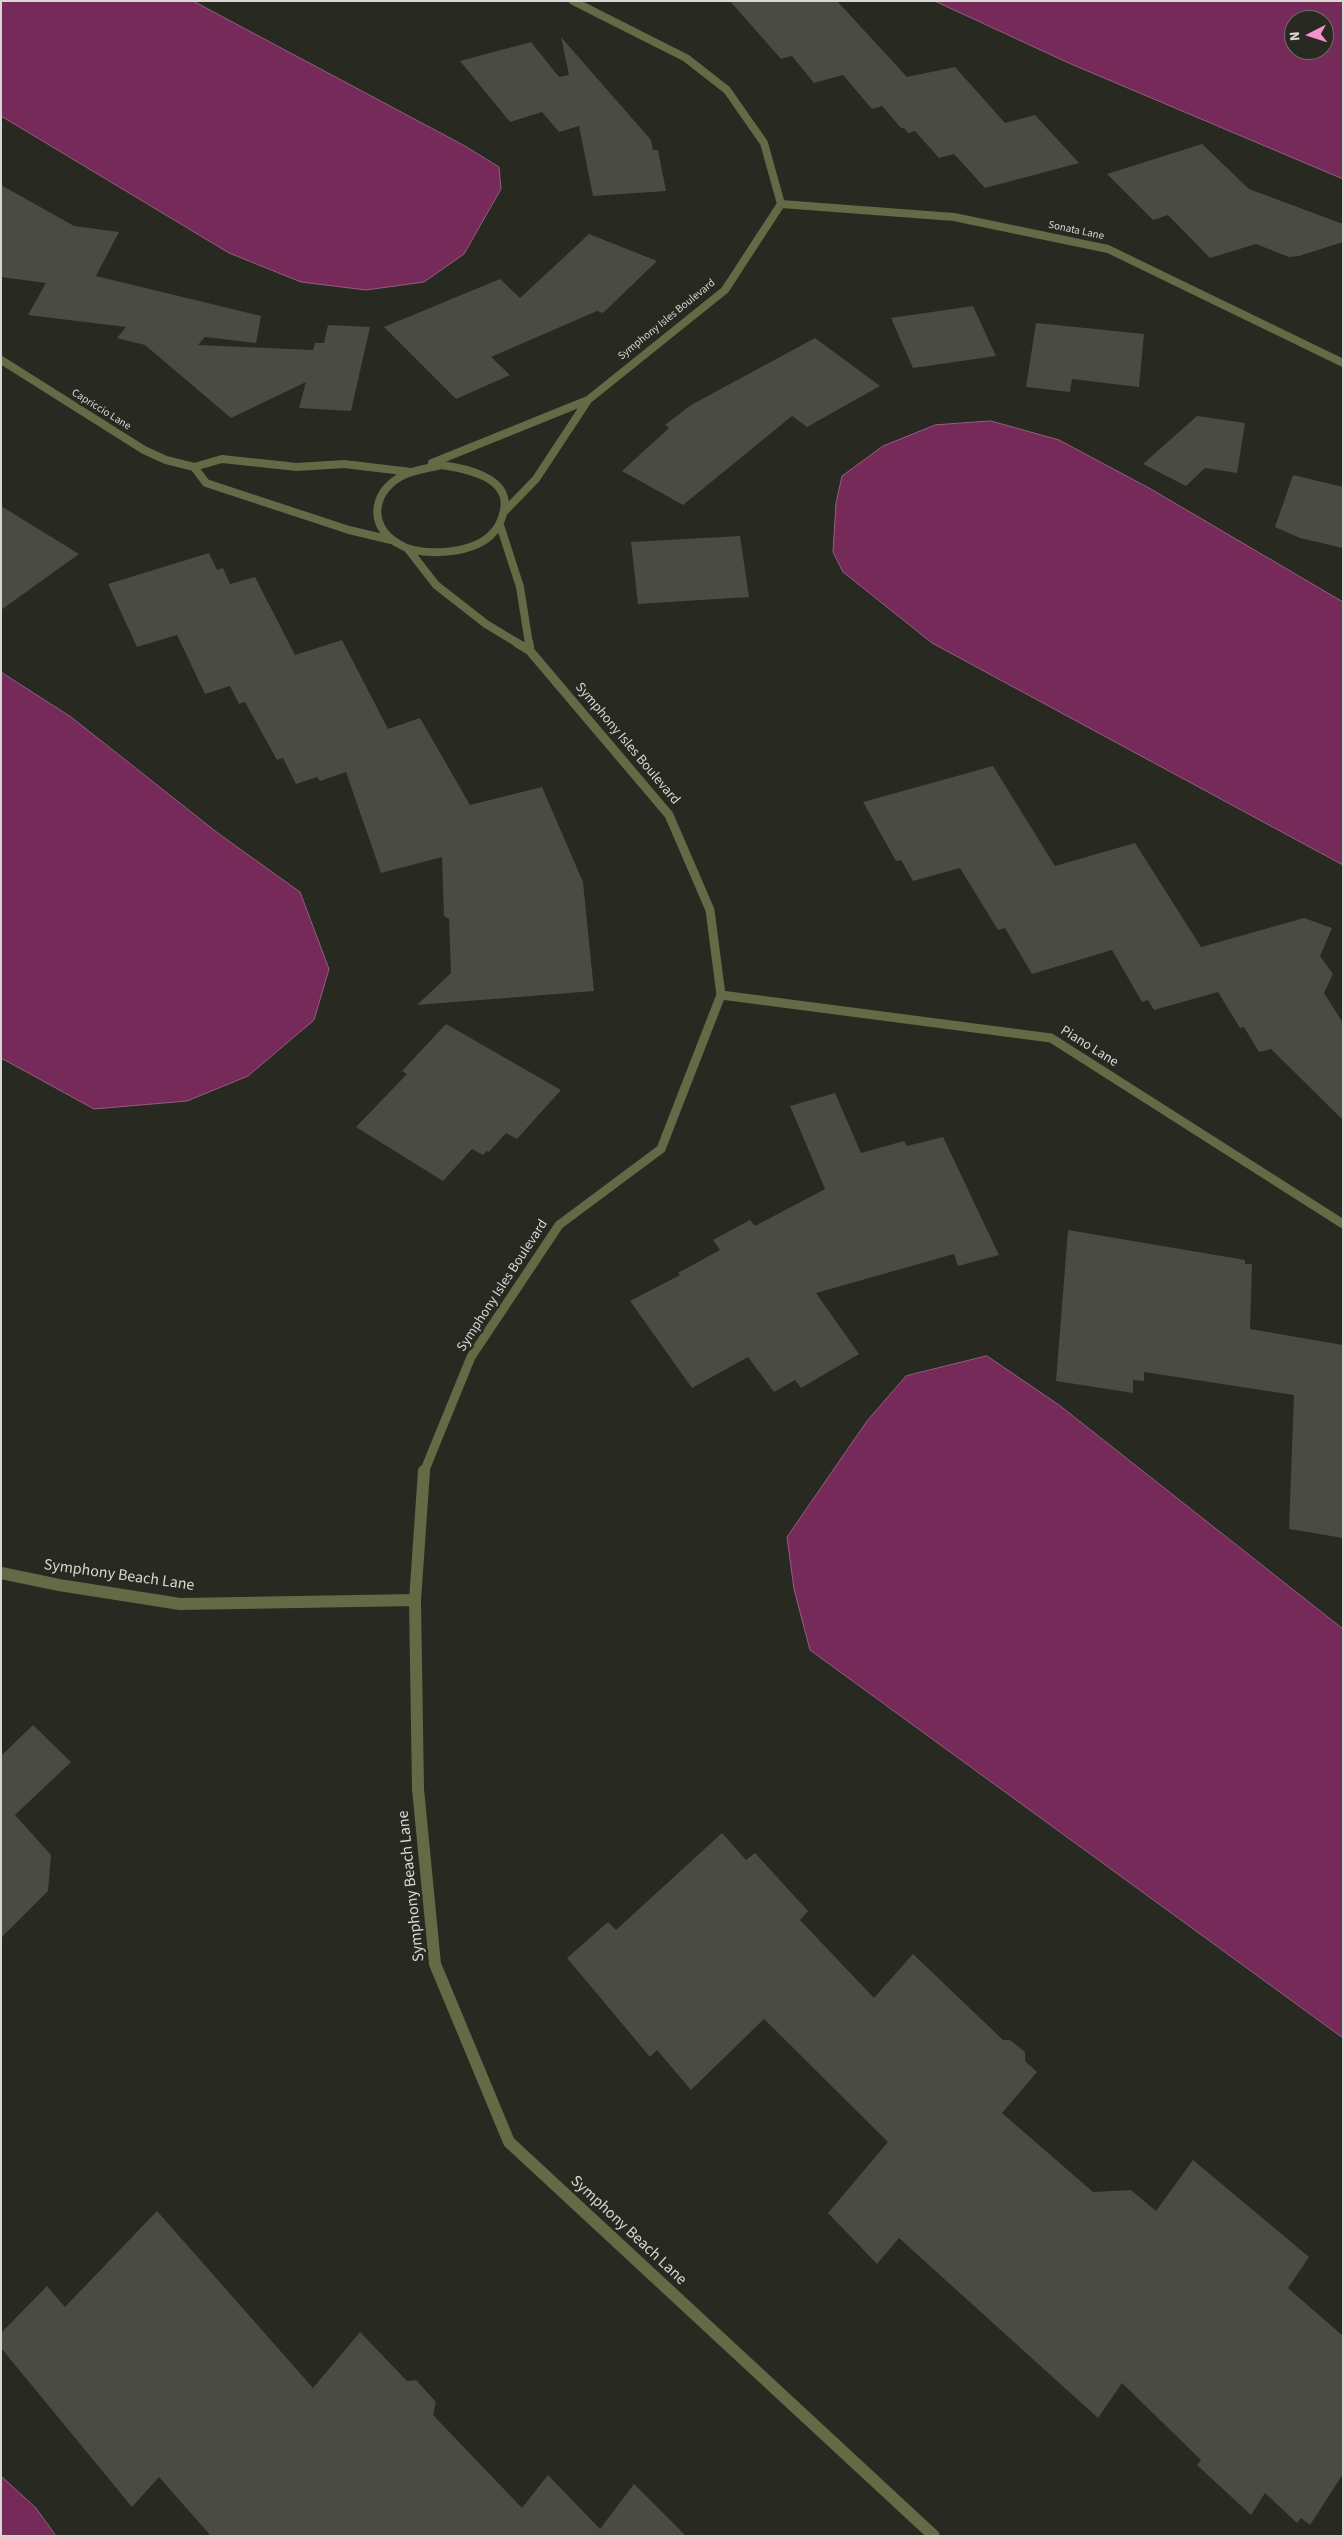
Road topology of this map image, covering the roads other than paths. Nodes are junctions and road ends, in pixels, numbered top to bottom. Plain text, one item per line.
1 (573, 1) edge
2 (781, 204) junction
3 (1, 360) edge
4 (1343, 363) edge
5 (588, 400) junction
6 (194, 467) junction
7 (420, 468) junction
8 (411, 472) junction
9 (505, 511) junction
10 (500, 525) junction
11 (391, 540) junction
12 (408, 549) junction
13 (530, 651) junction
14 (721, 995) junction
15 (1343, 1224) edge
16 (1, 1574) edge
17 (415, 1600) junction
18 (934, 2536) edge

1 - 2 street
2 - 4 street, Sonata Lane
2 - 5 street, Symphony Isles Boulevard
3 - 6 street, Capriccio Lane
5 - 7 street
5 - 9 street
6 - 8 street, Capriccio Lane
6 - 11 street
7 - 8 street
7 - 9 street
8 - 11 street
9 - 10 street
10 - 12 street
10 - 13 street
11 - 12 street
12 - 13 street, Symphony Isles Boulevard
13 - 14 street, Symphony Isles Boulevard
14 - 15 street, Piano Lane
14 - 17 street, Symphony Isles Boulevard
16 - 17 street, Symphony Beach Lane
17 - 18 street, Symphony Beach Lane

